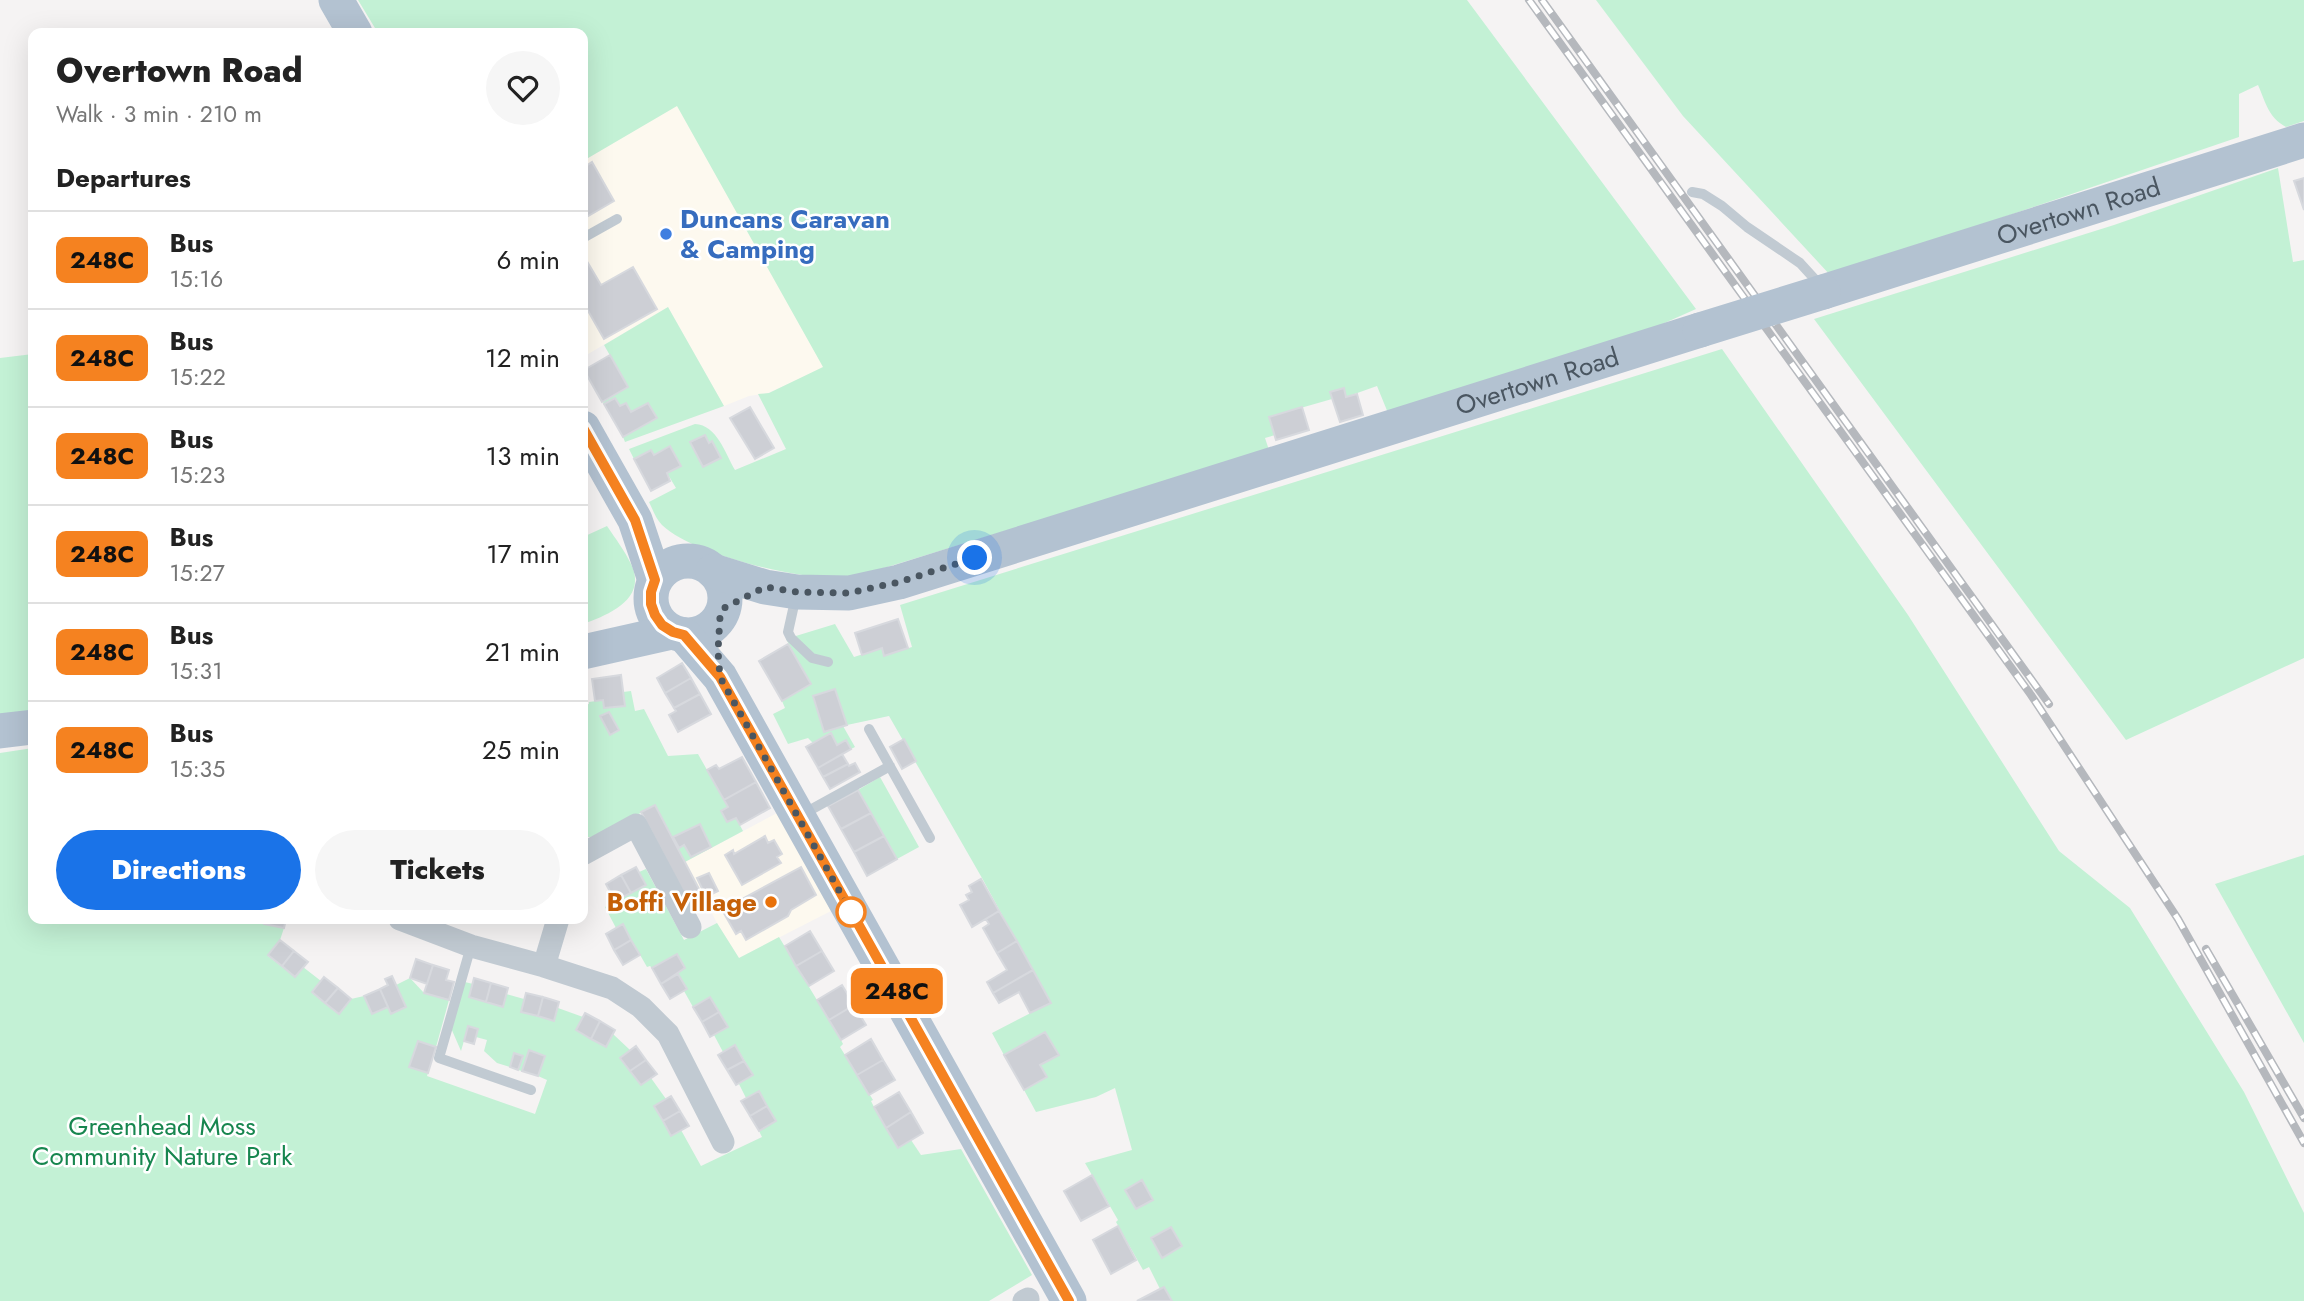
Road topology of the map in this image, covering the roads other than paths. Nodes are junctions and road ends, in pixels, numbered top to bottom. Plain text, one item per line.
1 (336, 0) edge
2 (352, 28) edge
3 (2304, 139) edge
4 (1692, 192) dead end
5 (617, 219) dead end
6 (588, 235) edge
7 (1825, 291) junction
8 (588, 437) edge
9 (676, 579) junction
10 (781, 589) junction
11 (722, 612) junction
12 (678, 633) junction
13 (588, 649) edge
14 (588, 651) edge
15 (828, 662) dead end
16 (720, 677) junction
17 (28, 728) edge
18 (869, 729) dead end
19 (0, 731) edge
20 (890, 766) junction
21 (798, 817) junction
22 (930, 838) dead end
23 (588, 850) edge
24 (413, 924) edge
25 (557, 924) edge
26 (690, 927) dead end
27 (471, 946) junction
28 (544, 966) junction
29 (531, 1090) dead end
30 (723, 1142) dead end
31 (1069, 1301) edge

1 - 2 main road
3 - 7 main road, Overtown Road
4 - 7 lane
5 - 6 lane
7 - 10 main road, Overtown Road, bridge
8 - 9 main road
9 - 10 main road, Overtown Road
9 - 11 main road
9 - 12 main road
9 - 13 main road
10 - 11 main road, Overtown Road
10 - 15 lane
11 - 12 main road
11 - 16 main road
12 - 14 main road
12 - 16 main road
16 - 21 main road
17 - 19 main road
18 - 20 lane
20 - 21 lane
20 - 22 lane
21 - 31 main road
23 - 26 street
24 - 27 street
25 - 28 street
27 - 28 street
27 - 29 lane
28 - 30 street

